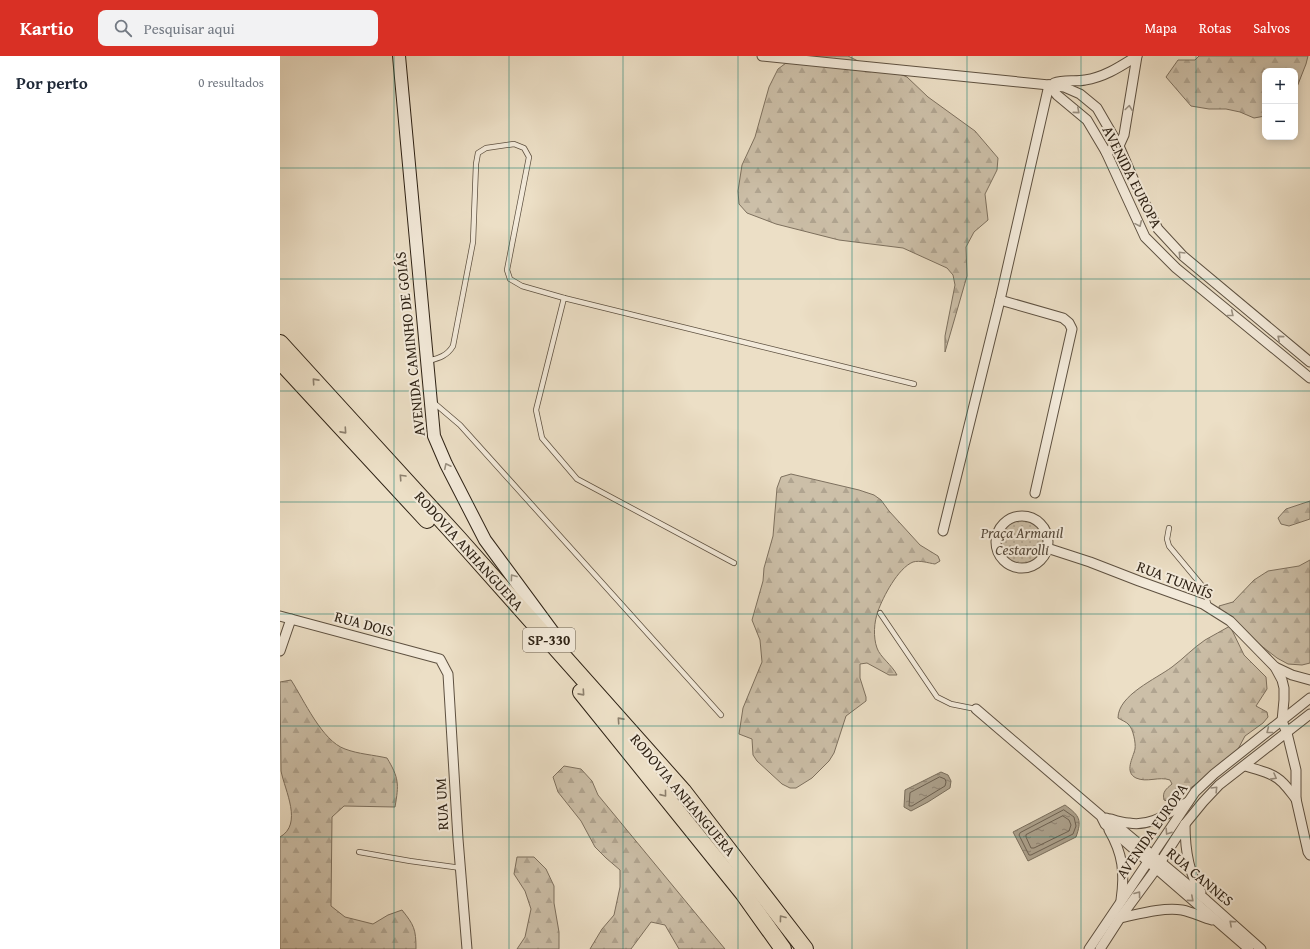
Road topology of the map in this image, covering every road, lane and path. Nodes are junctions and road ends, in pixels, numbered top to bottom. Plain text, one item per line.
1 (399, 56) edge
2 (762, 56) edge
3 (1137, 56) edge
4 (1049, 85) junction
5 (1119, 146) junction
6 (1106, 152) junction
7 (564, 298) junction
8 (1000, 300) junction
9 (280, 343) edge
10 (280, 361) edge
11 (427, 362) junction
12 (1310, 362) edge
13 (1310, 378) edge
14 (914, 384) dead end
15 (430, 400) junction
16 (1035, 493) dead end
17 (1169, 528) dead end
18 (943, 531) dead end
19 (1047, 548) junction
20 (734, 563) dead end
21 (1210, 608) junction
22 (880, 613) dead end
23 (280, 616) edge
24 (291, 619) junction
25 (280, 651) edge
26 (440, 659) joint
27 (1275, 666) junction
28 (1310, 680) edge
29 (1310, 698) edge
30 (602, 699) junction
31 (976, 709) joint
32 (1310, 714) edge
33 (721, 716) dead end
34 (1282, 721) junction
35 (1287, 733) junction
36 (1245, 766) junction
37 (1296, 799) junction
38 (1189, 801) junction
39 (1105, 820) junction
40 (1185, 824) junction
41 (359, 852) dead end
42 (1310, 855) edge
43 (1151, 859) junction
44 (1159, 866) junction
45 (461, 868) junction
46 (1206, 900) junction
47 (1121, 901) junction
48 (1120, 918) junction
49 (1217, 922) junction
50 (467, 949) edge
51 (783, 949) edge
52 (806, 949) edge
53 (1089, 949) edge
54 (1100, 949) edge
55 (1249, 949) edge
56 (1261, 949) edge

1 - 11 main road, AVENIDA CAMINHO DE GOIÁS
2 - 4 street
3 - 4 street
5 -> 3 street
4 - 5 street, AVENIDA EUROPA
4 -> 6 street, AVENIDA EUROPA
4 - 8 street
5 - 6 street
12 -> 5 street, AVENIDA EUROPA
6 -> 13 street, AVENIDA EUROPA
7 - 11 lane
7 - 14 lane
7 - 20 lane
8 - 16 street
8 - 18 street
30 -> 9 highway, RODOVIA ANHANGUERA / SP-330
10 -> 51 highway, RODOVIA ANHANGUERA / SP-330
11 - 15 main road, AVENIDA CAMINHO DE GOIÁS
30 -> 15 main road, AVENIDA CAMINHO DE GOIÁS
15 - 33 lane
17 - 21 lane
19 - 19 street
19 - 21 street, RUA TUNNÍS
21 - 27 street, RUA TUNNÍS
22 - 31 lane
23 - 24 street, RUA DOIS
24 - 25 street
24 - 26 street, RUA DOIS
26 - 45 street, RUA UM
27 - 28 street
27 - 34 street
29 - 34 street, AVENIDA EUROPA
52 -> 30 highway, RODOVIA ANHANGUERA / SP-330
31 - 39 street, RUA CANNES
32 - 35 street, AVENIDA EUROPA
34 - 35 street
34 -> 38 street, AVENIDA EUROPA
35 - 36 street, AVENIDA EUROPA
35 - 37 street
36 -> 37 street
40 -> 36 street, AVENIDA EUROPA
37 - 42 street
38 - 39 street
38 - 40 street
38 -> 43 street, AVENIDA EUROPA
39 - 43 street, RUA CANNES
39 - 47 street
40 - 44 street, AVENIDA EUROPA
40 - 46 street
41 - 45 lane
43 - 44 street, RUA CANNES
43 - 47 street, AVENIDA EUROPA
44 - 46 street, RUA CANNES
48 -> 44 street, AVENIDA EUROPA
44 -> 49 street, RUA CANNES
45 - 50 street, RUA UM
56 -> 46 street, RUA CANNES
47 - 53 street, AVENIDA EUROPA
48 - 49 street
48 - 54 street, AVENIDA EUROPA
49 - 55 street, RUA CANNES

